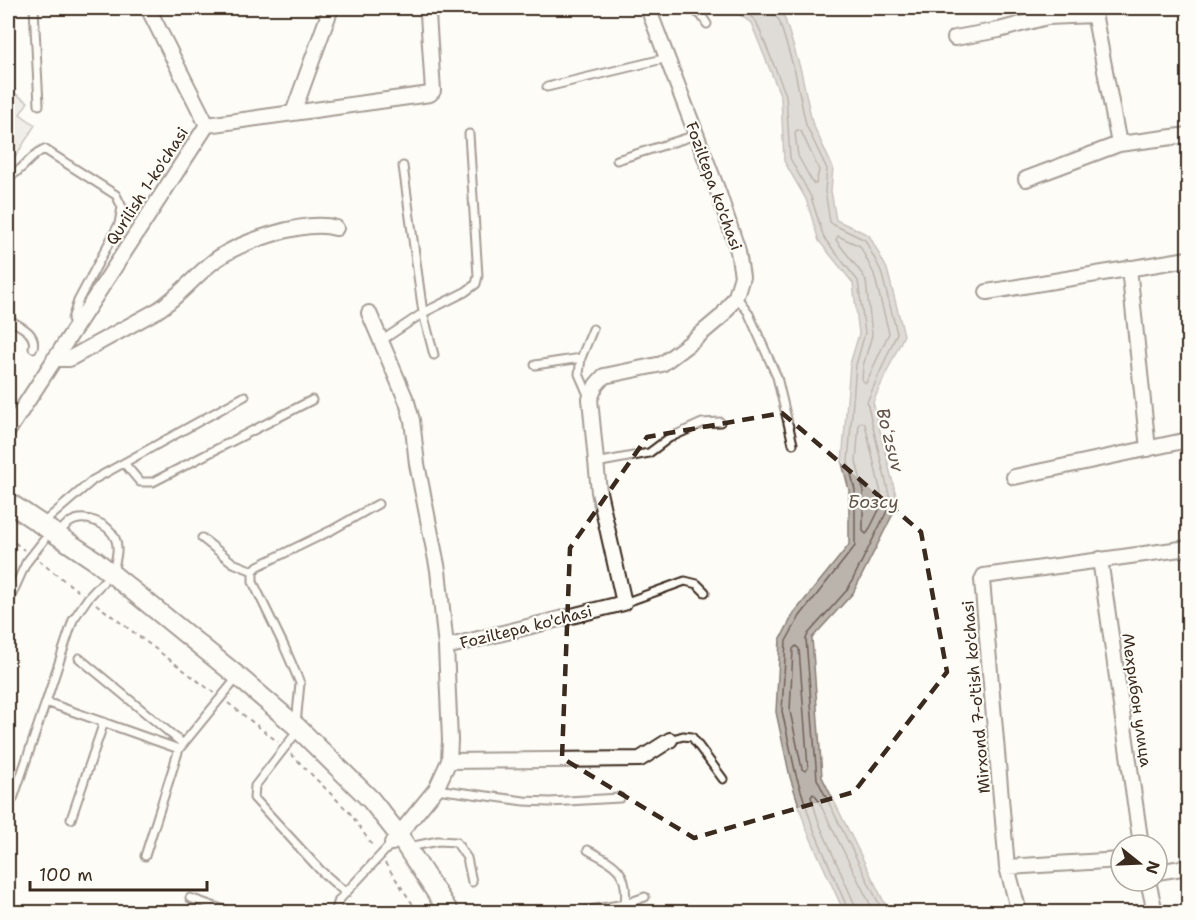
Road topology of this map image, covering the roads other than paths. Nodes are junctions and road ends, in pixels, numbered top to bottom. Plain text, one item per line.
1 (34, 8) edge
2 (148, 8) edge
3 (331, 8) edge
4 (648, 8) edge
5 (690, 8) edge
6 (1094, 11) edge
7 (428, 14) dead end
8 (707, 24) dead end
9 (955, 38) dead end
10 (667, 58) junction
11 (546, 87) dead end
12 (39, 105) dead end
13 (293, 113) junction
14 (207, 126) junction
15 (469, 134) dead end
16 (696, 135) junction
17 (1188, 135) edge
18 (1119, 144) junction
19 (617, 160) dead end
20 (403, 166) dead end
21 (8, 178) edge
22 (1026, 179) dead end
23 (336, 228) dead end
24 (1188, 259) edge
25 (1129, 268) junction
26 (987, 292) dead end
27 (736, 296) junction
28 (369, 313) dead end
29 (423, 313) junction
30 (8, 319) edge
31 (76, 326) junction
32 (593, 329) dead end
33 (381, 341) junction
34 (33, 348) dead end
35 (434, 355) dead end
36 (581, 358) junction
37 (54, 359) junction
38 (535, 365) dead end
39 (245, 396) dead end
40 (590, 399) junction
41 (312, 400) dead end
42 (720, 422) dead end
43 (8, 431) edge
44 (1188, 440) edge
45 (793, 444) dead end
46 (1148, 449) junction
47 (124, 463) junction
48 (596, 463) junction
49 (1014, 477) dead end
50 (8, 502) edge
51 (378, 504) dead end
52 (8, 515) edge
53 (47, 533) junction
54 (202, 538) dead end
55 (1188, 548) edge
56 (1100, 559) junction
57 (253, 571) junction
58 (108, 578) junction
59 (705, 592) dead end
60 (8, 603) edge
61 (624, 603) junction
62 (446, 647) junction
63 (79, 658) dead end
64 (226, 691) junction
65 (46, 702) junction
66 (104, 722) junction
67 (292, 737) junction
68 (670, 740) joint
69 (181, 746) junction
70 (449, 761) junction
71 (723, 779) dead end
72 (436, 789) junction
73 (620, 798) dead end
74 (8, 804) edge
75 (71, 819) dead end
76 (1139, 833) edge
77 (394, 845) junction
78 (588, 850) dead end
79 (144, 856) dead end
80 (1109, 861) edge
81 (1007, 867) junction
82 (1188, 867) edge
83 (1169, 870) edge
84 (472, 882) dead end
85 (346, 893) junction
86 (1151, 893) edge
87 (645, 897) dead end
88 (190, 898) dead end
89 (625, 904) junction
90 (231, 912) edge
91 (335, 912) edge
92 (438, 912) edge
93 (449, 912) edge
94 (578, 912) edge
95 (1019, 912) edge
96 (1155, 912) edge

1 - 12 lane
2 - 14 street
3 - 13 street
4 - 10 street, Foziltepa ko'chasi
5 - 8 lane
6 - 9 street
6 - 18 street
7 - 13 street, Qurilish 1-ko'chasi
10 - 11 lane
10 - 16 street, Foziltepa ko'chasi
13 - 14 street, Qurilish 1-ko'chasi
14 - 31 street, Qurilish 1-ko'chasi
15 - 29 lane
16 - 19 lane
16 - 27 street, Foziltepa ko'chasi
17 - 18 street
18 - 22 street
20 - 29 lane
21 - 31 lane
23 - 37 street
24 - 25 street
25 - 26 street
25 - 46 street
27 - 40 street, Foziltepa ko'chasi
27 - 45 lane
28 - 33 street, Foziltepa ko'chasi
29 - 33 lane
29 - 35 lane
30 - 34 lane
31 - 37 street, Qurilish 1-ko'chasi
32 - 36 lane
33 - 62 street, Foziltepa ko'chasi
36 - 38 lane
36 - 40 lane
37 - 43 street, Qurilish 1-ko'chasi
39 - 47 lane
40 - 48 street
41 - 47 lane
42 - 48 lane
44 - 46 street
46 - 49 street
47 - 53 lane
48 - 61 street
50 - 53 main road
51 - 57 lane
52 - 53 main road
53 - 58 main road
53 - 58 lane
53 - 60 lane
54 - 57 lane
55 - 56 street, Mirxond 7-o'tish ko'chasi
56 - 76 street, Мехрибон улица
56 - 81 street, Mirxond 7-o'tish ko'chasi
57 - 67 lane
58 - 64 main road
58 - 65 lane
58 - 67 main road
59 - 61 lane
61 - 62 street, Foziltepa ko'chasi
62 - 70 street, Foziltepa ko'chasi
63 - 69 lane
64 - 67 main road
64 - 69 lane
65 - 66 lane
65 - 74 lane
66 - 69 lane
66 - 75 lane
67 - 77 main road
67 - 85 lane
68 - 70 street
68 - 71 lane
69 - 79 lane
70 - 72 street, Foziltepa ko'chasi
72 - 73 lane
72 - 77 street, Foziltepa ko'chasi
77 - 84 lane
77 - 85 lane
77 - 92 main road
77 - 93 main road
78 - 89 lane
80 - 81 street
81 - 95 street, Mirxond 7-o'tish ko'chasi
82 - 83 street
85 - 91 lane
86 - 96 street
87 - 89 lane
88 - 90 lane
89 - 94 lane

